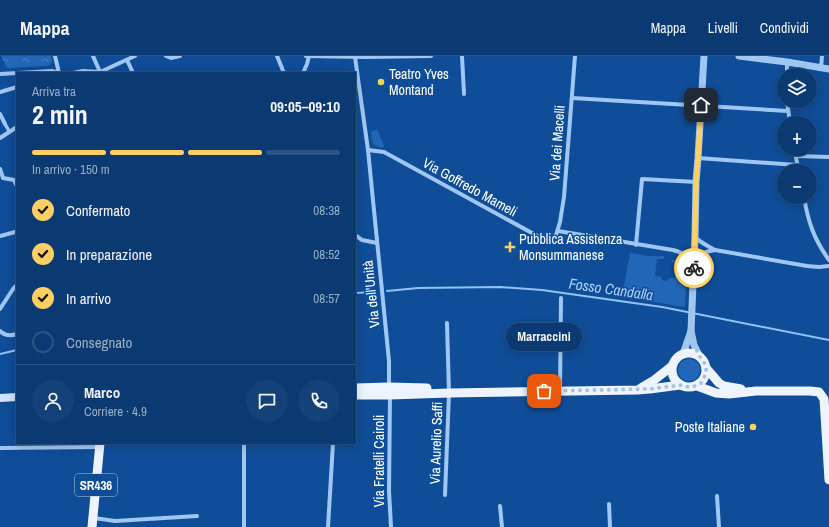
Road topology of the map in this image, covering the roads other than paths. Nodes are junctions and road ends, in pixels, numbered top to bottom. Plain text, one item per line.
1 (55, 56) edge
2 (93, 56) edge
3 (135, 56) edge
4 (166, 56) edge
5 (180, 56) edge
6 (277, 56) edge
7 (308, 56) edge
8 (430, 56) edge
9 (462, 56) edge
10 (575, 56) edge
11 (704, 56) edge
12 (739, 56) edge
13 (822, 56) edge
14 (355, 57) edge
15 (127, 60) junction
16 (787, 62) junction
17 (787, 68) edge
18 (825, 69) edge
19 (35, 72) edge
20 (56, 72) edge
21 (59, 72) edge
22 (78, 72) edge
23 (91, 72) edge
24 (100, 72) edge
25 (102, 72) edge
26 (133, 72) edge
27 (284, 72) edge
28 (303, 72) edge
29 (16, 73) edge
30 (0, 74) edge
31 (16, 87) edge
32 (0, 92) edge
33 (464, 94) dead end
34 (572, 98) junction
35 (701, 105) junction
36 (788, 108) edge
37 (788, 111) junction
38 (0, 114) edge
39 (789, 116) edge
40 (5, 124) joint
41 (16, 127) edge
42 (9, 132) junction
43 (0, 138) edge
44 (368, 150) junction
45 (796, 156) joint
46 (829, 157) edge
47 (698, 158) junction
48 (783, 164) edge
49 (797, 164) edge
50 (0, 169) edge
51 (696, 182) junction
52 (16, 184) edge
53 (805, 204) edge
54 (695, 207) junction
55 (558, 231) junction
56 (16, 232) edge
57 (0, 236) edge
58 (356, 236) edge
59 (695, 237) junction
60 (377, 243) junction
61 (636, 245) junction
62 (715, 250) junction
63 (693, 259) junction
64 (829, 260) edge
65 (829, 266) edge
66 (16, 286) edge
67 (561, 298) dead end
68 (0, 309) edge
69 (447, 323) dead end
70 (691, 331) junction
71 (1, 332) edge
72 (16, 334) edge
73 (683, 354) junction
74 (700, 357) junction
75 (672, 366) junction
76 (706, 368) junction
77 (680, 385) junction
78 (696, 386) junction
79 (356, 388) edge
80 (637, 390) junction
81 (390, 391) junction
82 (560, 391) junction
83 (756, 391) junction
84 (444, 392) junction
85 (356, 393) edge
86 (16, 397) edge
87 (0, 398) edge
88 (244, 444) edge
89 (332, 444) edge
90 (32, 445) edge
91 (100, 445) edge
92 (0, 448) edge
93 (829, 480) edge
94 (445, 495) dead end
95 (717, 496) dead end
96 (609, 504) dead end
97 (500, 506) dead end
98 (197, 516) dead end
99 (92, 522) edge
100 (244, 527) edge
101 (328, 527) edge
102 (391, 527) edge
103 (502, 527) edge
104 (610, 527) edge
105 (719, 527) edge

1 - 21 street
2 - 24 street
3 - 15 street
4 - 5 street
6 - 27 street
7 - 14 street
7 - 28 street
8 - 14 street
9 - 33 street
10 - 34 street, Via dei Macelli
11 - 35 street
12 - 16 street
13 - 18 street
14 - 44 street, Via dell'Unità
15 - 25 street
15 - 26 street
16 - 17 street
16 - 18 street
19 - 20 street
22 - 23 street
29 - 30 street
31 - 32 street
34 - 35 street
34 - 55 street, Via dei Macelli
35 - 37 street
35 - 47 street
36 - 37 street
37 - 39 street
38 - 40 street
40 - 42 street
41 - 42 street
42 - 43 street
44 - 55 street, Via Goffredo Mameli
44 - 60 street, Via dell'Unità
45 - 46 street
45 - 49 street
47 - 48 street
47 - 51 street
50 - 52 street
51 - 54 street
51 - 61 street
53 - 64 street
54 - 59 street
54 - 63 street
55 - 61 street
56 - 57 street
58 - 60 street
59 - 62 street
59 - 63 street
60 - 81 street, Via dell'Unità
61 - 63 street
62 - 63 street
62 - 65 street
63 - 70 street
66 - 68 street
67 - 82 street
69 - 84 street, Via Aurelio Saffi
70 - 73 street
70 - 74 street
71 - 72 street
73 - 74 main road
73 - 75 main road
74 - 76 main road
75 - 77 main road
75 - 80 main road
76 - 78 main road
76 - 83 main road
77 - 78 main road
77 - 80 main road
78 - 83 main road
79 - 81 main road
80 - 82 main road
81 - 84 main road
81 - 85 main road
81 - 102 street, Via Fratelli Cairoli
82 - 84 main road
83 - 93 main road
84 - 94 street, Via Aurelio Saffi
86 - 87 main road
88 - 100 street
89 - 101 street
90 - 91 street
90 - 92 street
91 - 99 main road, SR436
95 - 105 street
96 - 104 street
97 - 103 street
98 - 99 street

